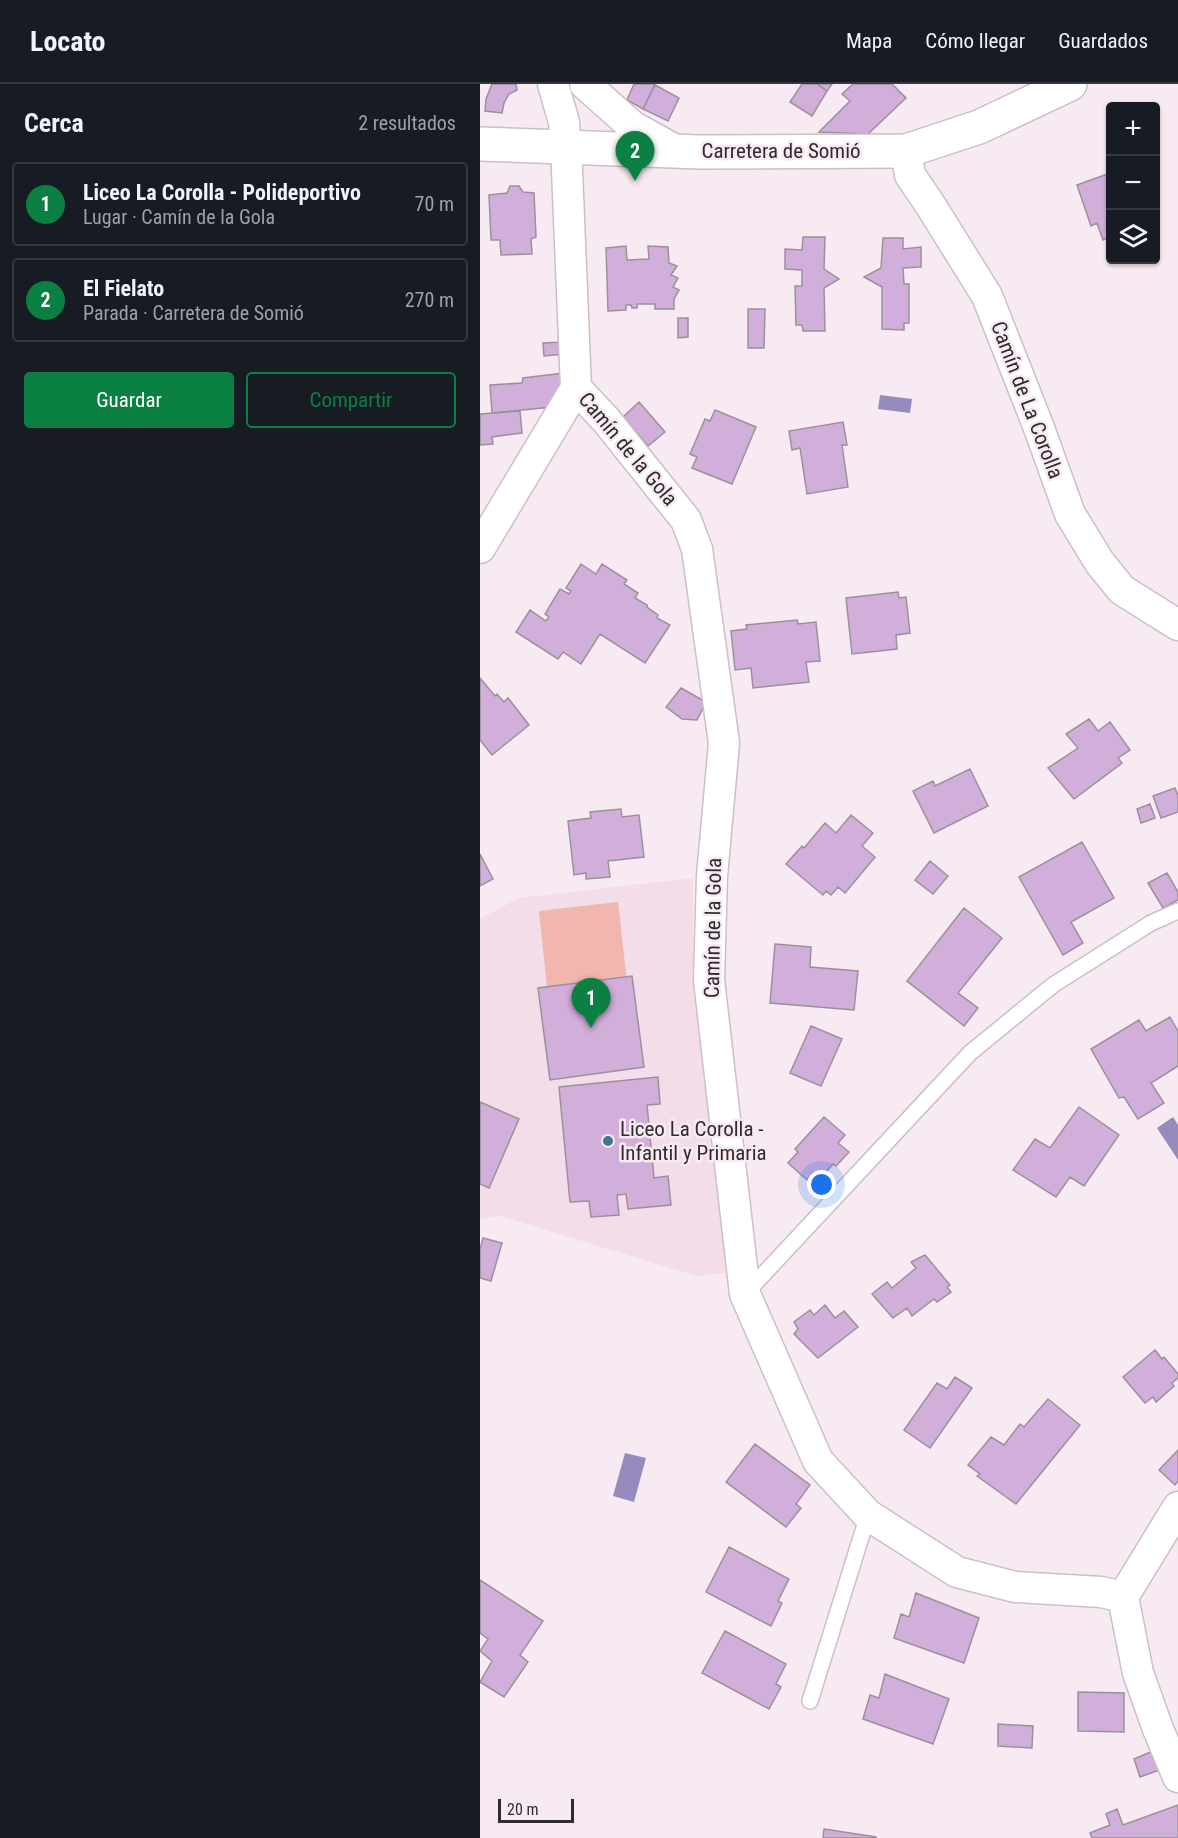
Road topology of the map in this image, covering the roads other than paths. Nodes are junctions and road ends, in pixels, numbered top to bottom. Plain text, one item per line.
1 (553, 84) edge
2 (585, 84) edge
3 (1070, 84) edge
4 (480, 144) edge
5 (566, 146) junction
6 (675, 150) junction
7 (906, 151) junction
8 (576, 388) junction
9 (480, 548) edge
10 (1178, 625) edge
11 (1178, 911) edge
12 (745, 1294) junction
13 (1178, 1507) edge
14 (868, 1515) junction
15 (1123, 1597) junction
16 (810, 1701) dead end
17 (1178, 1777) edge

1 - 5 street, Camín de la Gola
2 - 6 street
3 - 7 street, Carretera de Somió
4 - 5 street, Carretera de Somió
5 - 6 street, Carretera de Somió
5 - 8 street, Camín de la Gola
6 - 7 street, Carretera de Somió
7 - 10 street, Camín de La Corolla
8 - 9 street
8 - 12 street, Camín de la Gola
11 - 12 lane
12 - 14 street, Camín de la Gola
13 - 15 street
14 - 15 street, Camín de la Gola
14 - 16 lane
15 - 17 street

